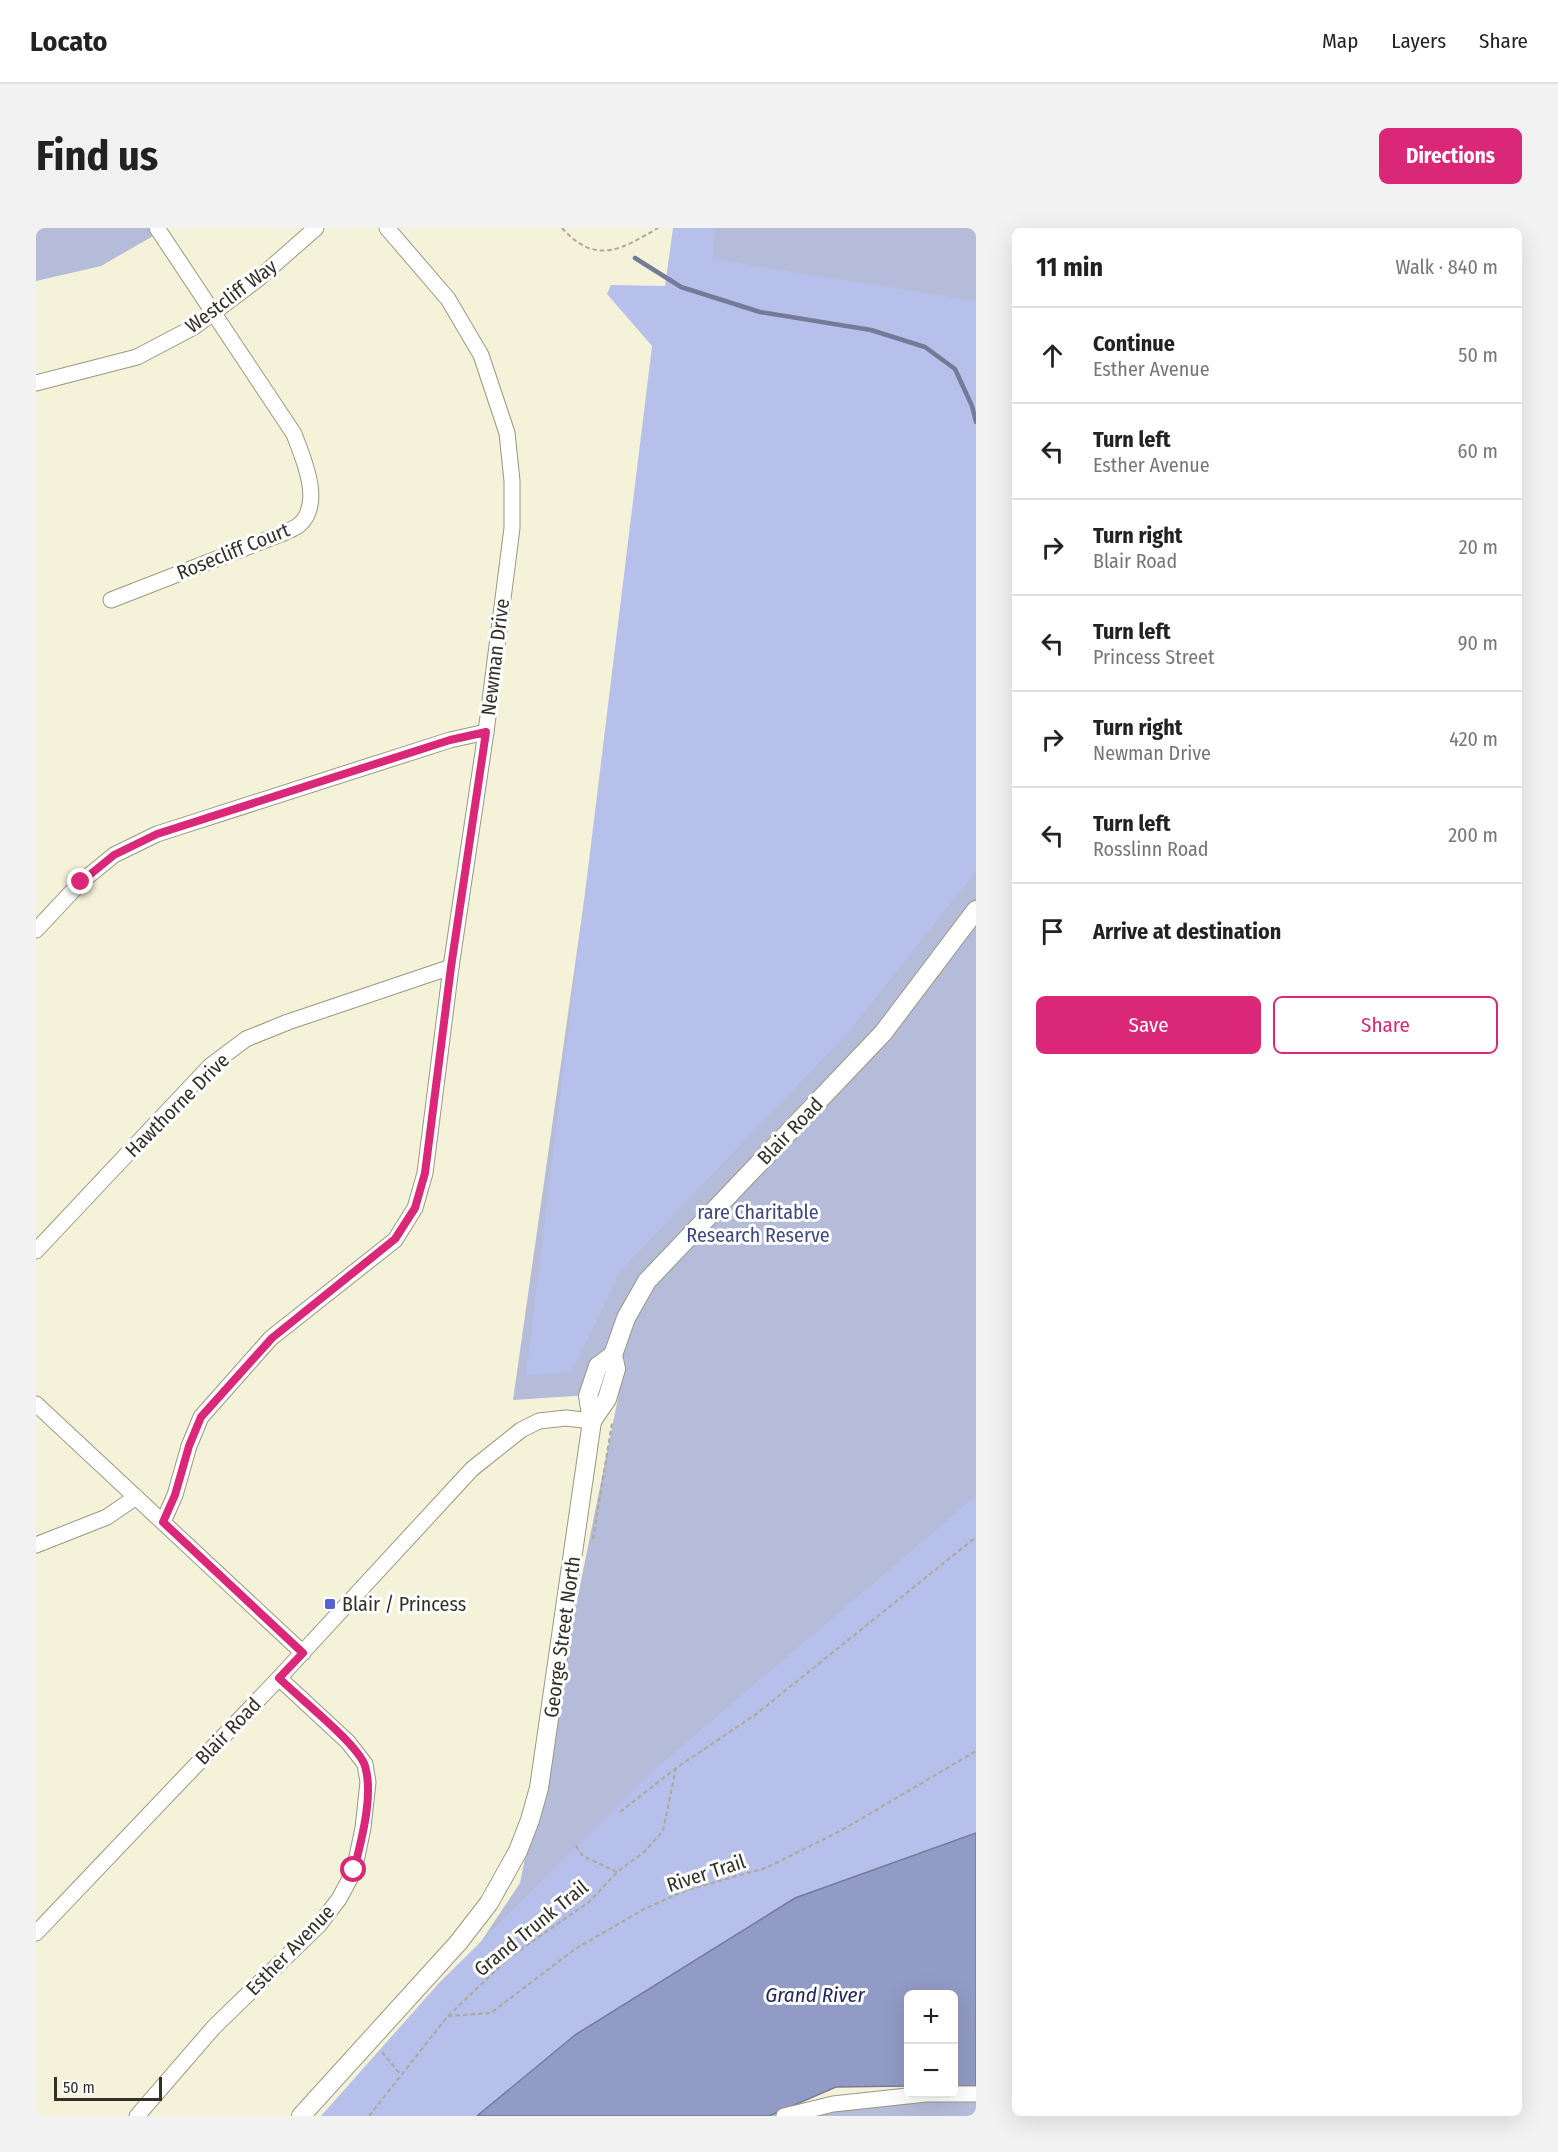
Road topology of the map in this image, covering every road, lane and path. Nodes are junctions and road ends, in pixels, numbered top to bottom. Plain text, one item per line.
1 (157, 228) edge
2 (316, 228) edge
3 (387, 228) edge
4 (562, 228) edge
5 (658, 228) edge
6 (213, 314) junction
7 (36, 382) edge
8 (111, 600) dead end
9 (486, 732) junction
10 (976, 910) edge
11 (36, 930) edge
12 (451, 967) junction
13 (36, 1251) edge
14 (36, 1404) edge
15 (612, 1417) dead end
16 (592, 1421) junction
17 (136, 1497) junction
18 (163, 1522) junction
19 (976, 1537) edge
20 (36, 1545) edge
21 (591, 1547) dead end
22 (303, 1653) junction
23 (279, 1678) junction
24 (976, 1751) edge
25 (676, 1768) junction
26 (620, 1812) dead end
27 (576, 1846) dead end
28 (617, 1872) junction
29 (36, 1933) edge
30 (448, 2016) junction
31 (380, 2049) dead end
32 (401, 2075) junction
33 (976, 2094) edge
34 (136, 2116) edge
35 (301, 2116) edge
36 (369, 2116) edge
37 (784, 2116) edge

1 - 6 street, Rosecliff Court
2 - 6 street, Westcliff Way
3 - 9 street, Newman Drive
4 - 5 path
6 - 7 street, Westcliff Way
6 - 8 street, Rosecliff Court
9 - 11 street
9 - 12 street, Newman Drive
10 - 16 main road, Blair Road
12 - 13 street, Hawthorne Drive
12 - 18 street, Newman Drive
14 - 17 street
15 - 21 path
16 - 22 street, Blair Road
16 - 35 main road, George Street North
17 - 18 street
17 - 20 street
18 - 22 street
19 - 25 path
22 - 23 street, Blair Road
23 - 29 street, Blair Road
23 - 34 street, Esther Avenue
24 - 30 path, River Trail
25 - 26 path
25 - 28 path, Grand Trunk Trail
27 - 28 path, Grand Trunk Trail
28 - 30 path, Grand Trunk Trail
30 - 32 path, Grand Trunk Trail
31 - 32 path
32 - 36 path, Grand Trunk Trail
33 - 37 street

